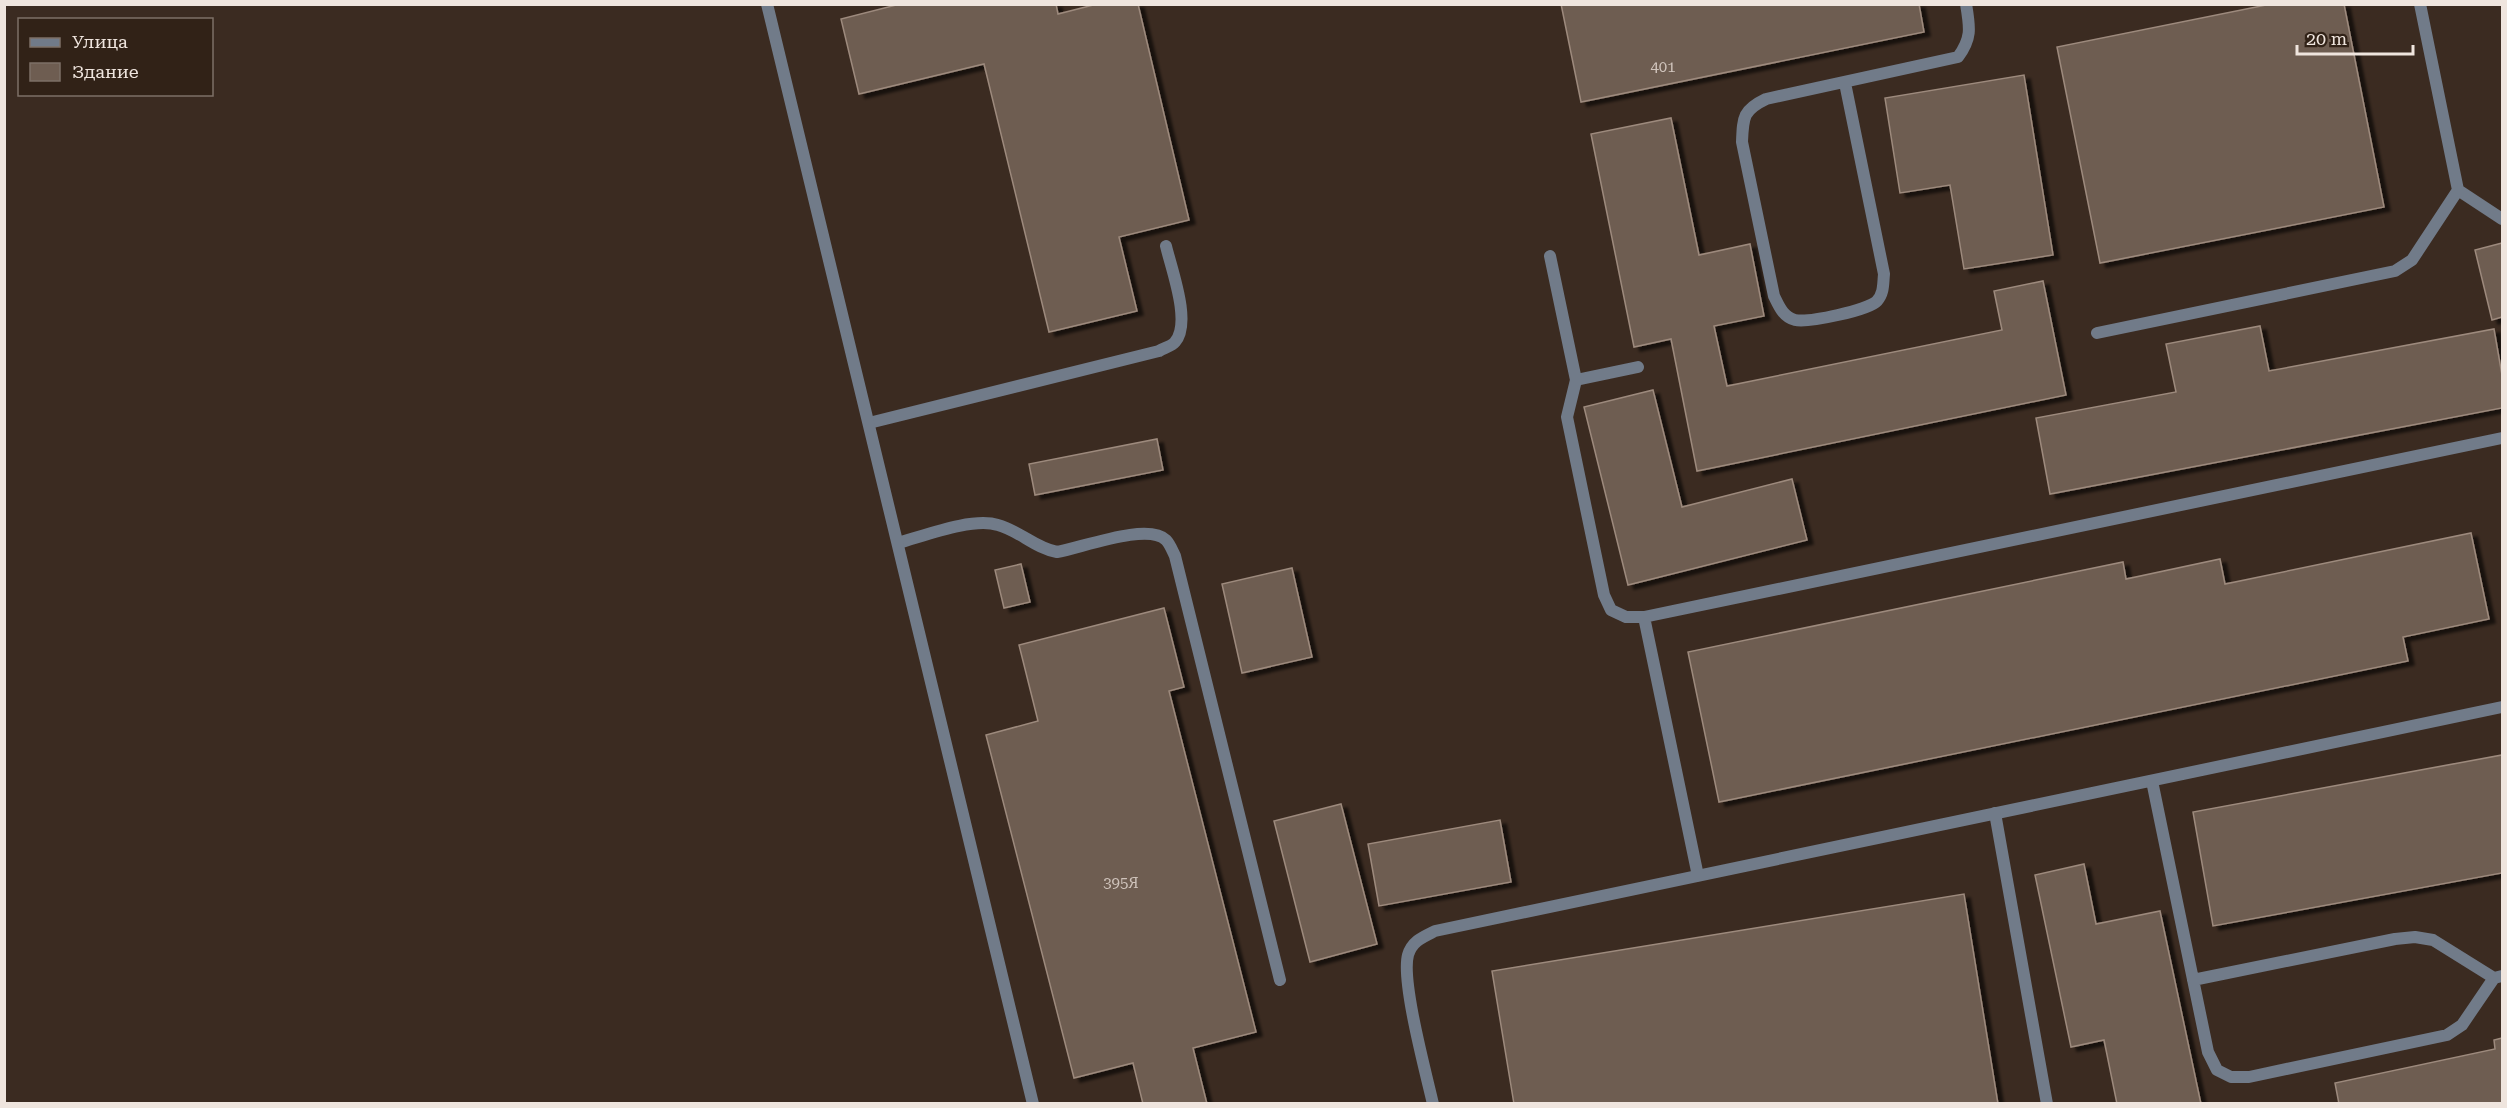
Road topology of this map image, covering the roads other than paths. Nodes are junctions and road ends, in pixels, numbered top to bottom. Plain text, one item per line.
1 (767, 4) edge
2 (1966, 4) edge
3 (2420, 4) edge
4 (1845, 83) junction
5 (2458, 190) junction
6 (2502, 219) edge
7 (1166, 246) dead end
8 (1550, 256) dead end
9 (2097, 333) dead end
10 (1638, 368) dead end
11 (1576, 380) junction
12 (868, 423) junction
13 (2502, 438) edge
14 (898, 543) junction
15 (1644, 617) junction
16 (2502, 707) edge
17 (2152, 781) junction
18 (1995, 813) junction
19 (1698, 876) junction
20 (2498, 977) edge
21 (1280, 980) dead end
22 (2193, 980) junction
23 (1033, 1104) edge
24 (1433, 1104) edge
25 (2047, 1104) edge

1 - 12 street
2 - 4 street
3 - 5 street
4 - 4 street
5 - 6 street
5 - 9 street
7 - 12 street
8 - 11 street
10 - 11 street
11 - 15 street
12 - 14 street
13 - 15 street
14 - 21 street
14 - 23 street
15 - 19 street
16 - 17 street
17 - 18 street
17 - 22 street
18 - 19 street
18 - 25 street
19 - 24 street
20 - 22 street
20 - 22 street

